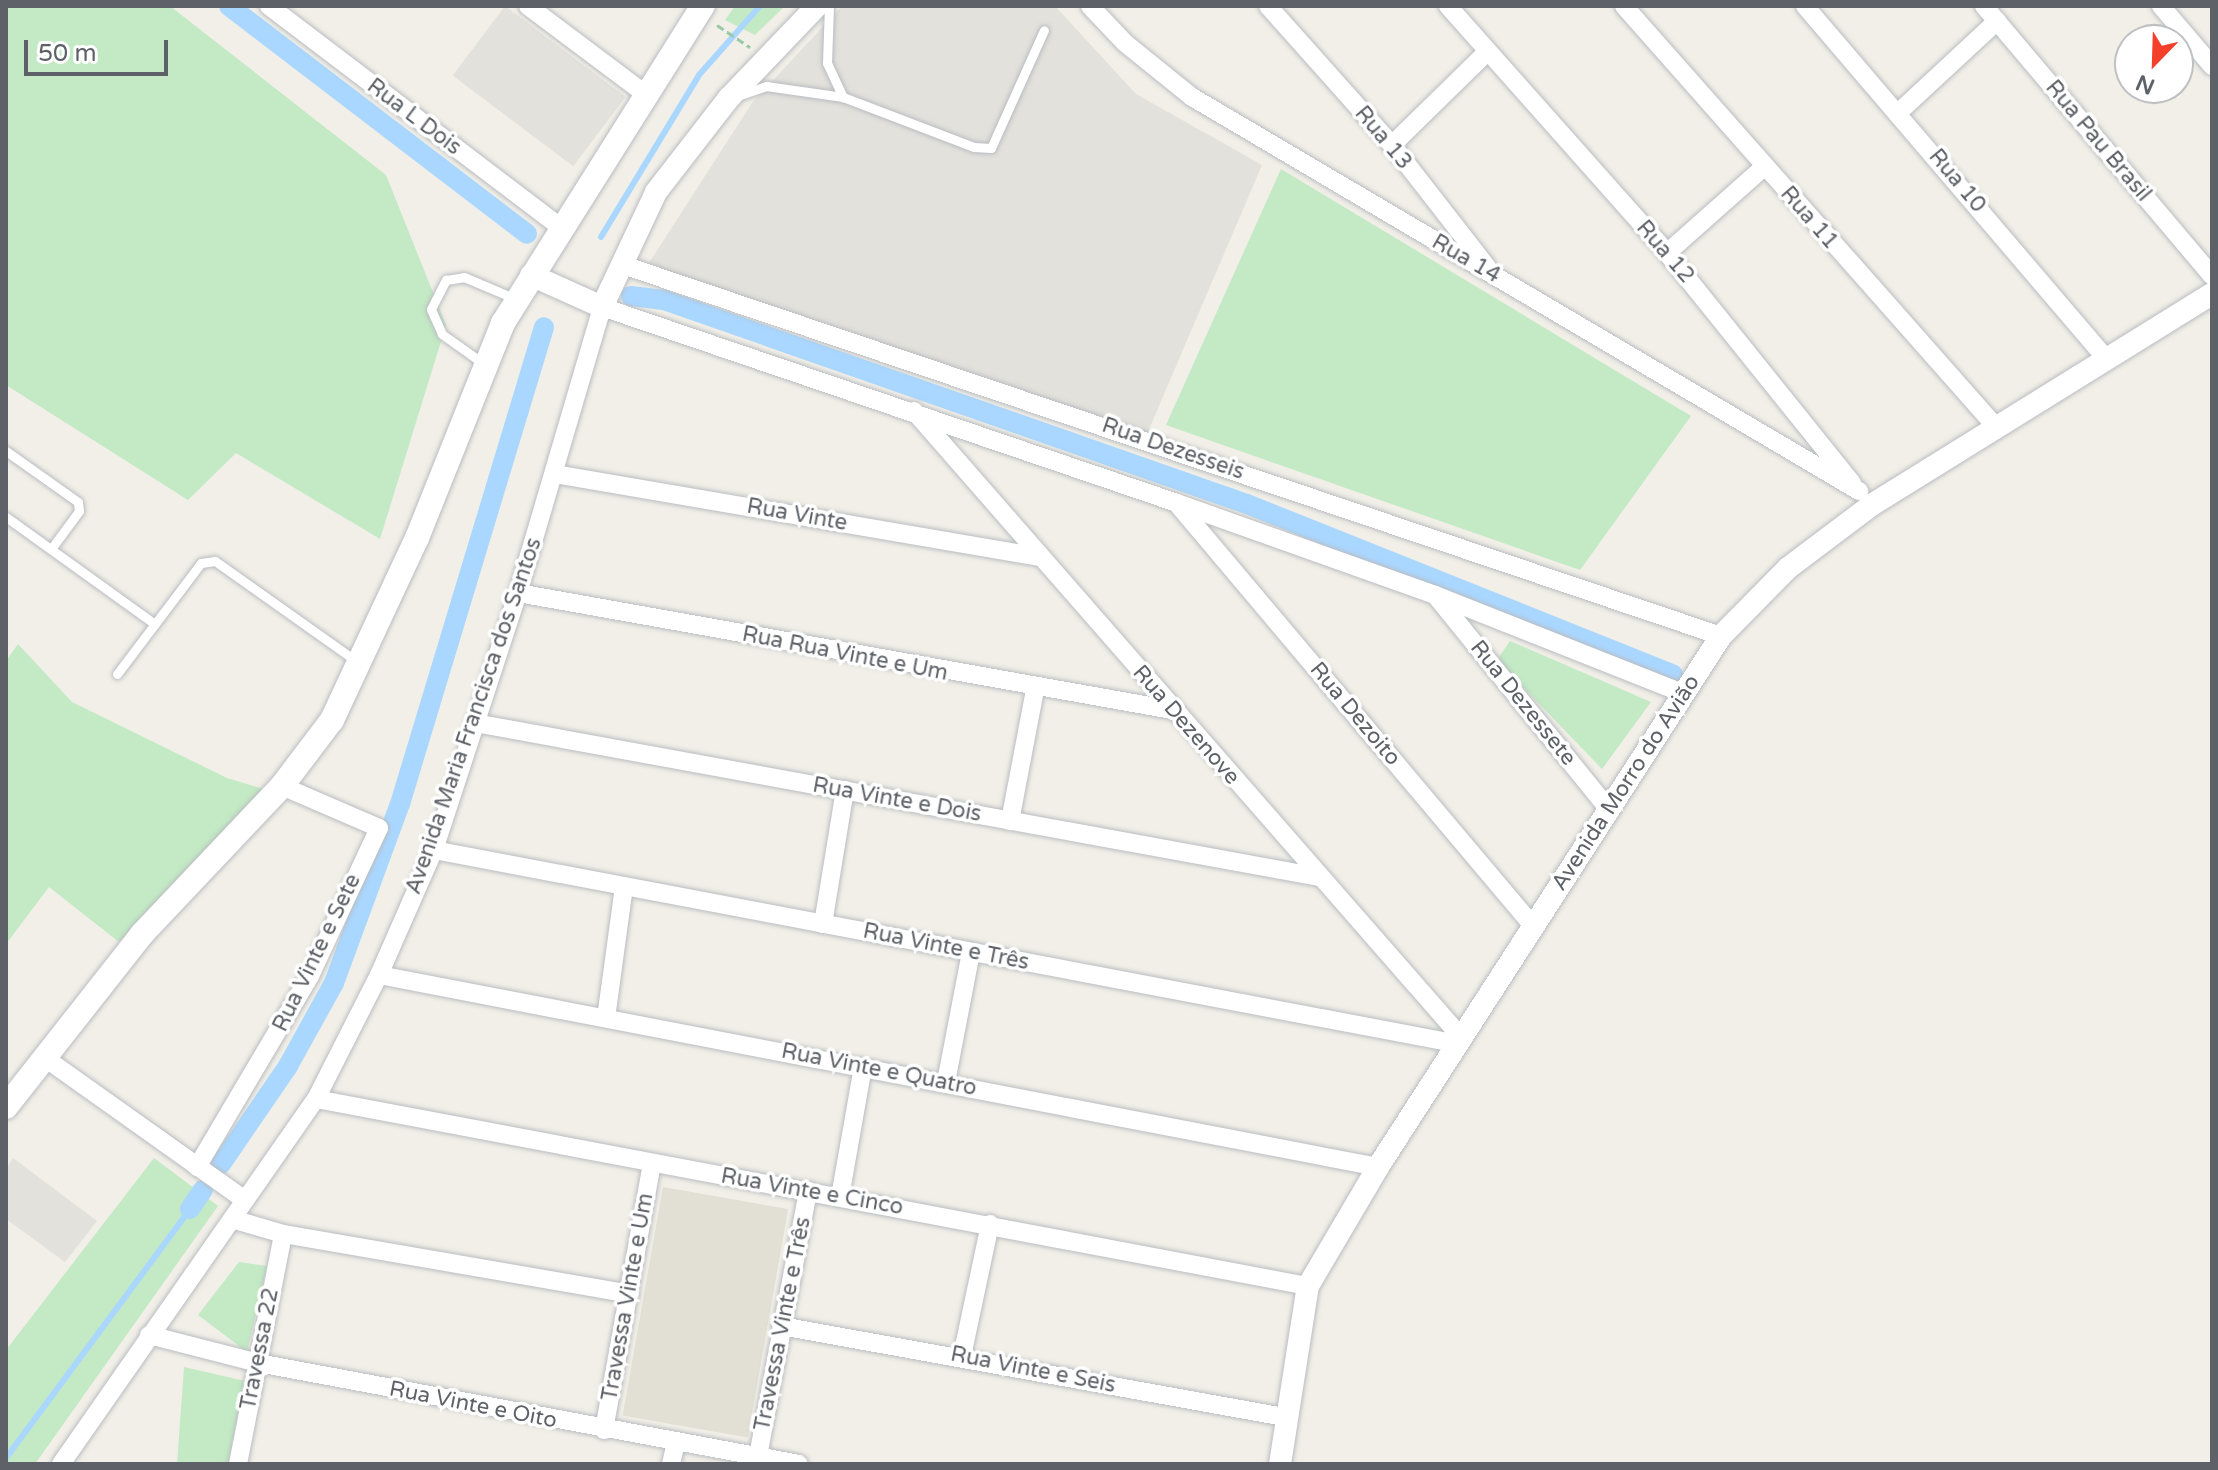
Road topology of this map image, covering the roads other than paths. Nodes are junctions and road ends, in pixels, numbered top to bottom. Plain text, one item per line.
1 (269, 6) edge
2 (528, 6) edge
3 (703, 6) edge
4 (817, 6) edge
5 (829, 6) edge
6 (1090, 6) edge
7 (1268, 6) edge
8 (1448, 6) edge
9 (1624, 6) edge
10 (1805, 6) edge
11 (1984, 6) edge
12 (2161, 6) edge
13 (1997, 21) junction
14 (1044, 30) dead end
15 (1488, 51) junction
16 (2212, 66) edge
17 (645, 94) junction
18 (843, 97) junction
19 (729, 98) junction
20 (1899, 112) junction
21 (1392, 145) junction
22 (1764, 167) junction
23 (560, 227) junction
24 (1667, 253) junction
25 (623, 265) junction
26 (531, 275) junction
27 (1493, 275) junction
28 (2212, 276) edge
29 (2212, 294) edge
30 (516, 299) junction
31 (602, 307) junction
32 (2107, 359) junction
33 (484, 364) junction
34 (913, 409) junction
35 (1997, 428) junction
36 (6, 451) edge
37 (554, 474) junction
38 (1866, 498) junction
39 (1177, 503) junction
40 (6, 517) edge
41 (51, 549) junction
42 (1039, 557) junction
43 (518, 593) junction
44 (1435, 595) junction
45 (155, 624) junction
46 (1721, 636) junction
47 (362, 665) junction
48 (117, 674) dead end
49 (1035, 690) junction
50 (1683, 693) junction
51 (1172, 710) junction
52 (475, 723) junction
53 (282, 786) junction
54 (845, 790) junction
55 (1610, 811) junction
56 (1010, 821) junction
57 (434, 850) junction
58 (1319, 877) junction
59 (624, 886) junction
60 (823, 924) junction
61 (1533, 926) junction
62 (971, 952) junction
63 (379, 975) junction
64 (606, 1018) junction
65 (1461, 1041) junction
66 (45, 1058) junction
67 (863, 1067) junction
68 (946, 1082) junction
69 (316, 1099) junction
70 (6, 1107) edge
71 (652, 1164) junction
72 (197, 1167) junction
73 (1378, 1167) junction
74 (808, 1191) junction
75 (840, 1197) junction
76 (245, 1200) junction
77 (232, 1219) junction
78 (990, 1224) junction
79 (283, 1234) junction
80 (1308, 1286) junction
81 (630, 1294) junction
82 (781, 1326) junction
83 (149, 1335) junction
84 (962, 1356) junction
85 (258, 1363) junction
86 (1284, 1417) junction
87 (604, 1430) junction
88 (676, 1443) junction
89 (758, 1456) junction
90 (71, 1460) edge
91 (238, 1464) edge
92 (671, 1464) edge
93 (799, 1464) edge
94 (1280, 1464) edge

1 - 23 street, Rua L Dois
2 - 17 street
3 - 17 main road
4 - 19 street
5 - 18 lane
6 - 27 street, Rua 14
7 - 21 street, Rua 13
8 - 15 street, Rua 12
9 - 22 street, Rua 11
10 - 20 street, Rua 10
11 - 13 street, Rua Pau Brasil
12 - 16 street
13 - 20 street
13 - 28 street, Rua Pau Brasil
14 - 18 lane
15 - 21 street
15 - 24 street, Rua 12
17 - 23 main road
18 - 19 lane
19 - 25 street
20 - 32 street, Rua 10
21 - 27 street, Rua 13
22 - 24 street
22 - 35 street, Rua 11
23 - 26 main road
24 - 38 street, Rua 12
25 - 31 street
25 - 46 street, Rua Dezesseis
26 - 30 main road
26 - 31 street
27 - 38 street, Rua 14
29 - 32 street, Avenida Morro do Avião
30 - 33 main road
30 - 33 lane
31 - 34 street
31 - 37 street, Avenida Maria Francisca dos Santos
32 - 35 street, Avenida Morro do Avião
33 - 47 main road
34 - 39 street
34 - 42 street, Rua Dezenove
35 - 38 street, Avenida Morro do Avião
36 - 41 lane
37 - 42 street, Rua Vinte
37 - 43 street, Avenida Maria Francisca dos Santos
38 - 46 street, Avenida Morro do Avião
39 - 44 street
39 - 61 street, Rua Dezoito
40 - 41 lane
41 - 45 lane
42 - 51 street, Rua Dezenove
43 - 49 street, Rua Rua Vinte e Um
43 - 52 street, Avenida Maria Francisca dos Santos
44 - 50 street
44 - 55 street, Rua Dezessete
45 - 47 lane
45 - 48 lane
46 - 50 street, Avenida Morro do Avião
47 - 53 main road
49 - 51 street, Rua Rua Vinte e Um
49 - 56 street
50 - 55 street, Avenida Morro do Avião
51 - 58 street, Rua Dezenove
52 - 54 street, Rua Vinte e Dois
52 - 57 street, Avenida Maria Francisca dos Santos
53 - 66 main road
53 - 72 street, Rua Vinte e Sete
54 - 56 street, Rua Vinte e Dois
54 - 60 street
55 - 61 street, Avenida Morro do Avião
56 - 58 street, Rua Vinte e Dois
57 - 59 street, Rua Vinte e Três
57 - 63 street, Avenida Maria Francisca dos Santos
58 - 65 street, Rua Dezenove
59 - 60 street, Rua Vinte e Três
59 - 64 street
60 - 62 street, Rua Vinte e Três
61 - 65 street, Avenida Morro do Avião
62 - 65 street, Rua Vinte e Três
62 - 68 street
63 - 64 street, Rua Vinte e Quatro
63 - 69 street, Avenida Maria Francisca dos Santos
64 - 67 street, Rua Vinte e Quatro
65 - 73 street, Avenida Morro do Avião
66 - 70 main road
66 - 72 street
67 - 68 street, Rua Vinte e Quatro
67 - 75 street
68 - 73 street, Rua Vinte e Quatro
69 - 71 street, Rua Vinte e Cinco
69 - 76 street, Avenida Maria Francisca dos Santos
71 - 74 street, Rua Vinte e Cinco
71 - 81 street, Travessa Vinte e Um
72 - 76 street
73 - 80 street, Avenida Morro do Avião
74 - 75 street, Rua Vinte e Cinco
74 - 82 street, Travessa Vinte e Três
75 - 78 street, Rua Vinte e Cinco
76 - 77 street, Avenida Maria Francisca dos Santos
77 - 79 street
77 - 83 street, Avenida Maria Francisca dos Santos
78 - 80 street, Rua Vinte e Cinco
78 - 84 street
79 - 81 street
79 - 85 street, Travessa 22
80 - 86 street, Avenida Morro do Avião
81 - 87 street, Travessa Vinte e Um
82 - 84 street, Rua Vinte e Seis
82 - 89 street, Travessa Vinte e Três
83 - 85 street, Rua Vinte e Oito
83 - 90 street, Avenida Maria Francisca dos Santos
84 - 86 street, Rua Vinte e Seis
85 - 87 street, Rua Vinte e Oito
85 - 91 street, Travessa 22
86 - 94 street, Avenida Morro do Avião
87 - 88 street, Rua Vinte e Oito
88 - 89 street, Rua Vinte e Oito
88 - 92 street
89 - 93 street, Rua Vinte e Oito

